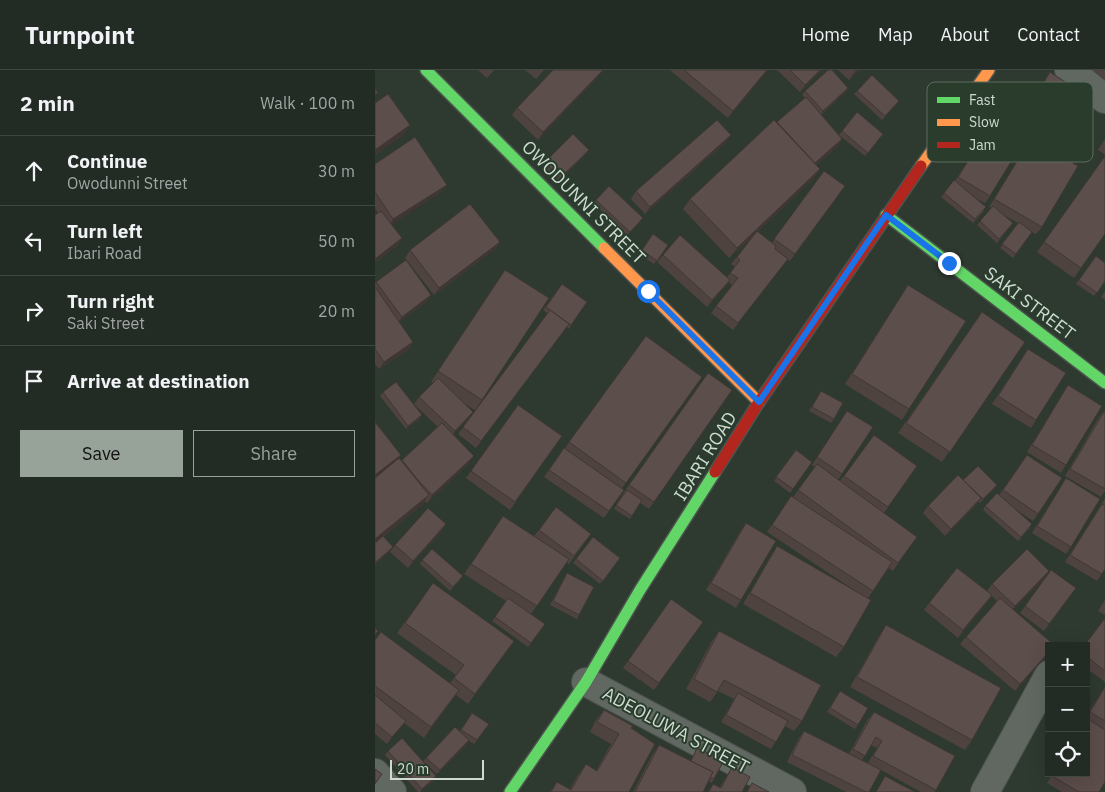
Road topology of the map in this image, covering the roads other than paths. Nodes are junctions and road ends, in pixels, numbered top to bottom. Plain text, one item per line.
1 (426, 70) edge
2 (989, 70) edge
3 (1069, 70) edge
4 (980, 82) edge
5 (1083, 82) edge
6 (1093, 90) edge
7 (1105, 100) edge
8 (927, 157) edge
9 (886, 215) junction
10 (1105, 383) edge
11 (759, 402) junction
12 (586, 682) junction
13 (1045, 682) edge
14 (375, 772) edge
15 (391, 792) edge
16 (510, 792) edge
17 (792, 792) edge
18 (985, 792) edge

1 - 11 street, OWODUNNI STREET
2 - 4 street, IBARI ROAD
3 - 5 street
6 - 7 street
8 - 9 street, IBARI ROAD
9 - 10 street, SAKI STREET
9 - 11 street, IBARI ROAD
11 - 12 street, IBARI ROAD
12 - 16 street, IBARI ROAD
12 - 17 street, ADEOLUWA STREET
13 - 18 street
14 - 15 street

